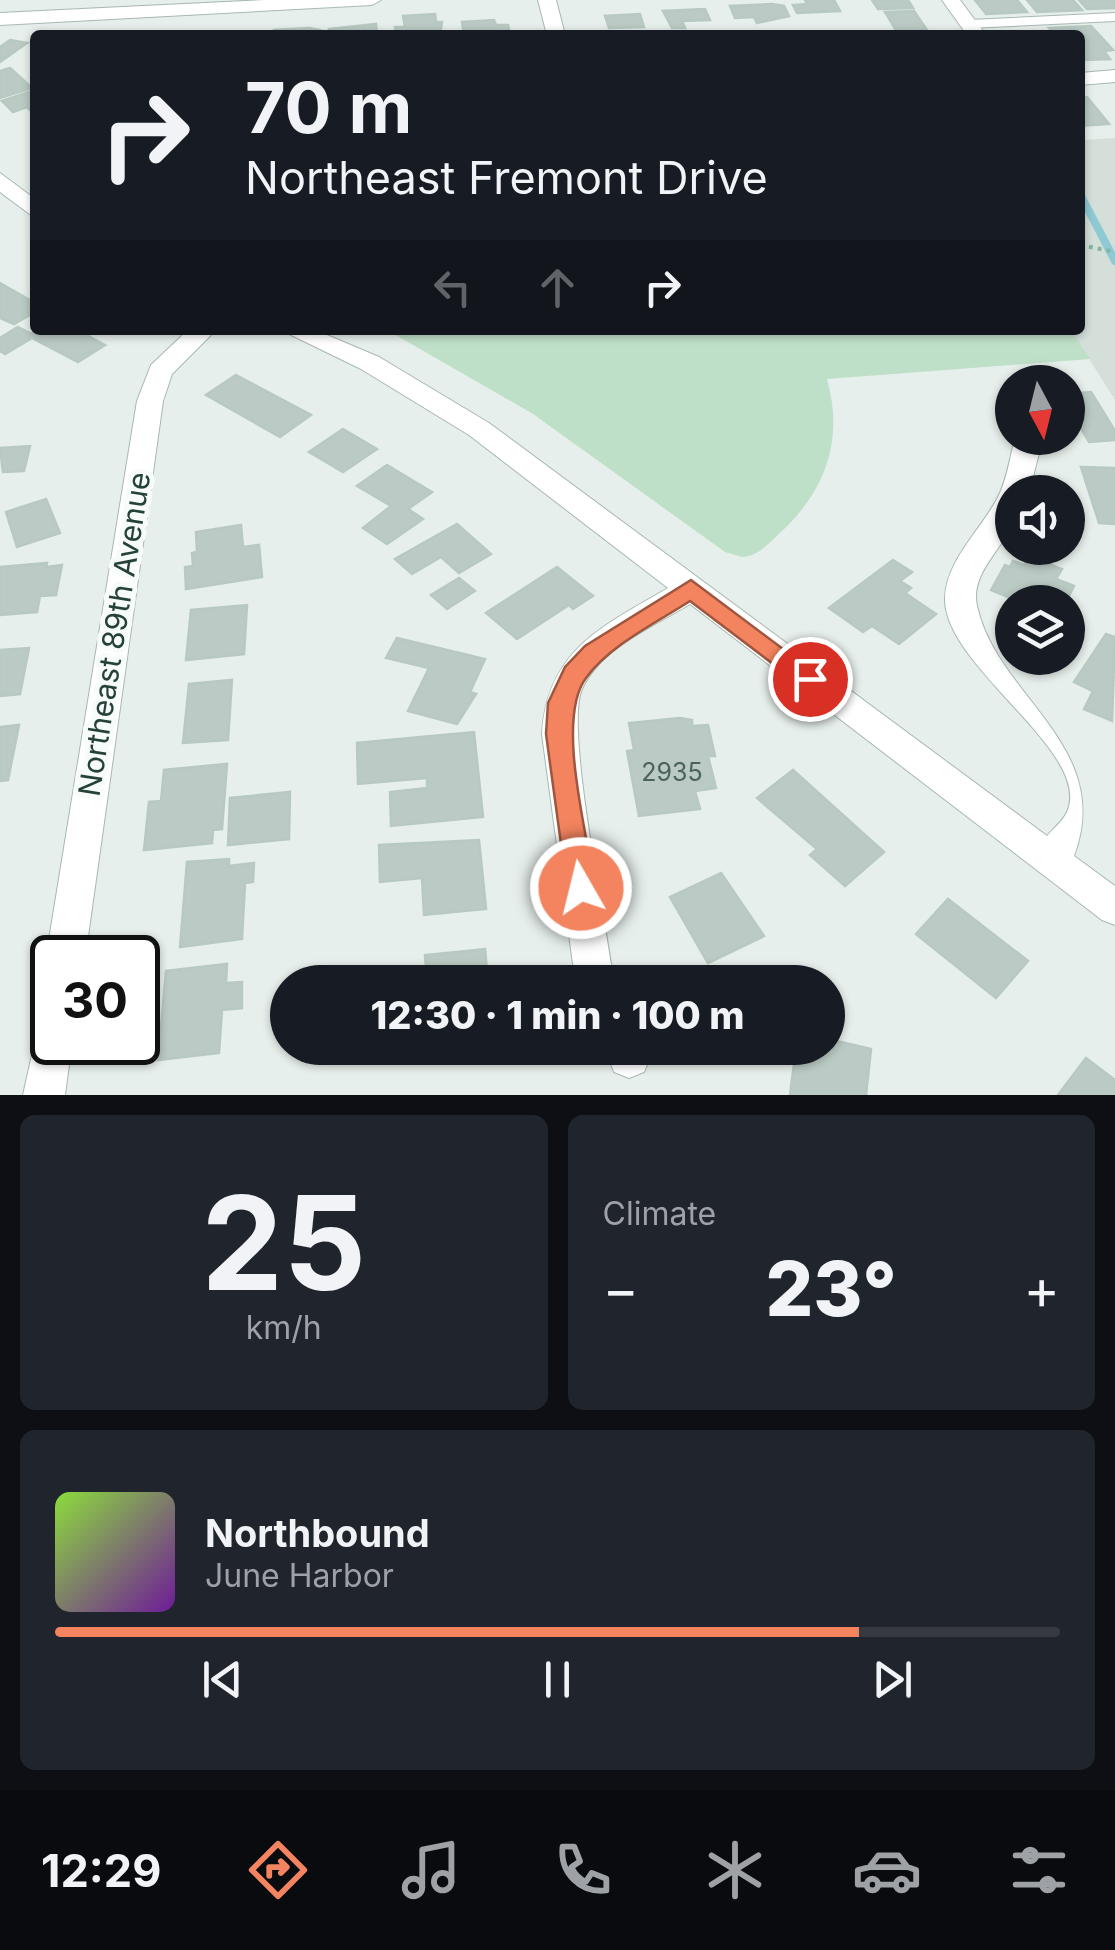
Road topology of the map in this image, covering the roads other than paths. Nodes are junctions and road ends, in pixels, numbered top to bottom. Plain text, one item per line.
1 (372, 0) edge
2 (547, 0) edge
3 (951, 0) edge
4 (1115, 16) edge
5 (0, 19) edge
6 (555, 30) edge
7 (973, 30) edge
8 (1115, 76) edge
9 (1085, 78) edge
10 (0, 180) edge
11 (30, 207) edge
12 (198, 335) edge
13 (305, 335) edge
14 (995, 528) edge
15 (691, 589) junction
16 (1050, 859) junction
17 (1115, 908) edge
18 (69, 935) edge
19 (592, 965) edge
20 (49, 1065) edge
21 (44, 1095) edge

1 - 5 street
2 - 6 street
3 - 7 street
4 - 7 lane
8 - 9 street
10 - 11 street
12 - 18 street, Northeast 89th Avenue
13 - 15 street
14 - 16 street
15 - 16 street
15 - 19 street
16 - 17 street
20 - 21 street

